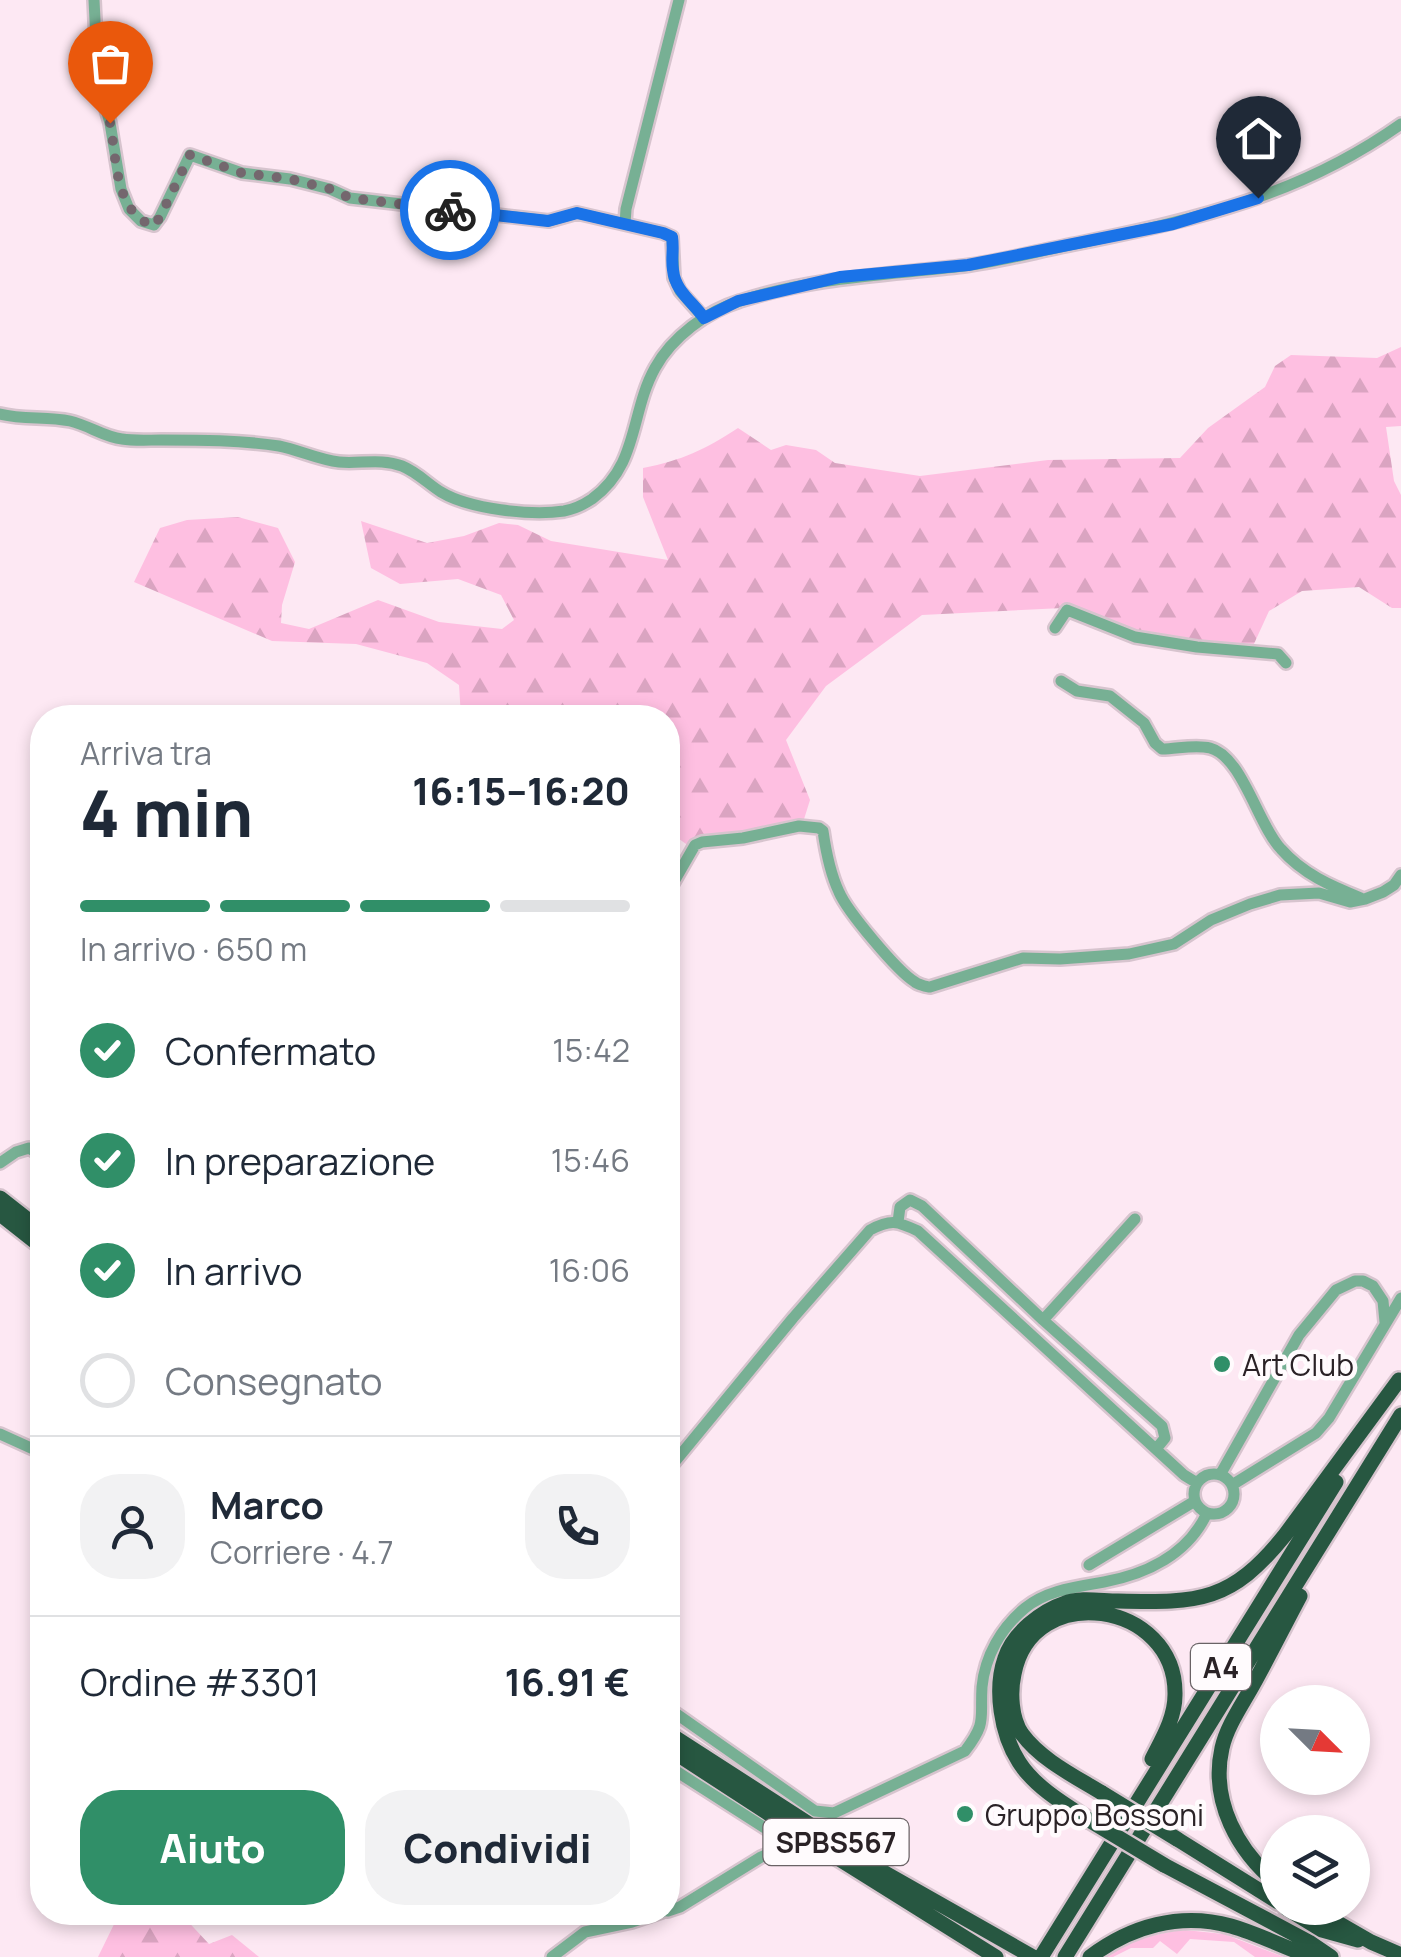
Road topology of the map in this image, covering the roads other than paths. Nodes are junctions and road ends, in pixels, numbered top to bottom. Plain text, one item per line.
1 (94, 0) edge
2 (679, 0) edge
3 (1401, 124) edge
4 (625, 224) junction
5 (704, 318) junction
6 (0, 414) edge
7 (1055, 628) dead end
8 (1286, 663) dead end
9 (1061, 681) dead end
10 (680, 872) edge
11 (1401, 875) edge
12 (1365, 899) junction
13 (30, 1149) edge
14 (0, 1163) edge
15 (0, 1198) edge
16 (0, 1214) edge
17 (1135, 1219) dead end
18 (30, 1222) edge
19 (898, 1222) junction
20 (30, 1238) edge
21 (1401, 1298) edge
22 (1043, 1320) junction
23 (1384, 1322) junction
24 (1400, 1378) edge
25 (1401, 1415) edge
26 (0, 1434) edge
27 (30, 1447) edge
28 (1156, 1448) junction
29 (680, 1455) edge
30 (1220, 1475) junction
31 (1197, 1484) junction
32 (1232, 1485) junction
33 (1351, 1496) junction
34 (1195, 1501) junction
35 (1207, 1513) junction
36 (1089, 1566) dead end
37 (680, 1716) edge
38 (680, 1741) edge
39 (680, 1756) edge
40 (680, 1774) edge
41 (1128, 1809) edge
42 (1128, 1809) edge
43 (1128, 1809) edge
44 (1128, 1809) edge
45 (1108, 1848) junction
46 (1260, 1867) edge
47 (1260, 1891) edge
48 (680, 1907) edge
49 (618, 1925) edge
50 (1315, 1925) edge
51 (1342, 1925) edge
52 (1371, 1942) junction
53 (1401, 1955) edge
54 (552, 1957) edge
55 (996, 1957) edge
56 (1033, 1957) edge
57 (1041, 1957) edge
58 (1065, 1957) edge
59 (1090, 1957) edge
60 (1312, 1957) edge
61 (1331, 1957) edge

1 - 4 street
2 - 4 street
3 - 5 street
4 - 5 street
5 - 6 street
7 - 8 street
9 - 12 street
10 - 12 street
11 - 12 street
13 - 14 street
15 - 18 highway
16 - 20 highway
17 - 22 street
19 - 22 street
19 - 28 street
19 - 29 street
21 - 23 street
22 - 28 street
23 - 30 street
23 - 32 street
24 - 45 highway, A4
24 - 61 highway, bridge
25 - 33 highway, A4
26 - 27 street
28 - 31 street
30 - 31 street
30 - 32 street
31 - 34 street
32 - 35 street
33 - 46 highway
33 - 58 highway, A4
34 - 35 street
34 - 36 street
35 - 37 street
38 - 56 highway, SPBS567
39 - 55 highway, SPBS567
40 - 48 street
41 - 47 highway, bridge
42 - 43 highway, bridge
44 - 45 highway, bridge
45 - 57 highway, A4
49 - 54 street
50 - 52 highway
51 - 52 highway
52 - 53 highway
59 - 60 highway

